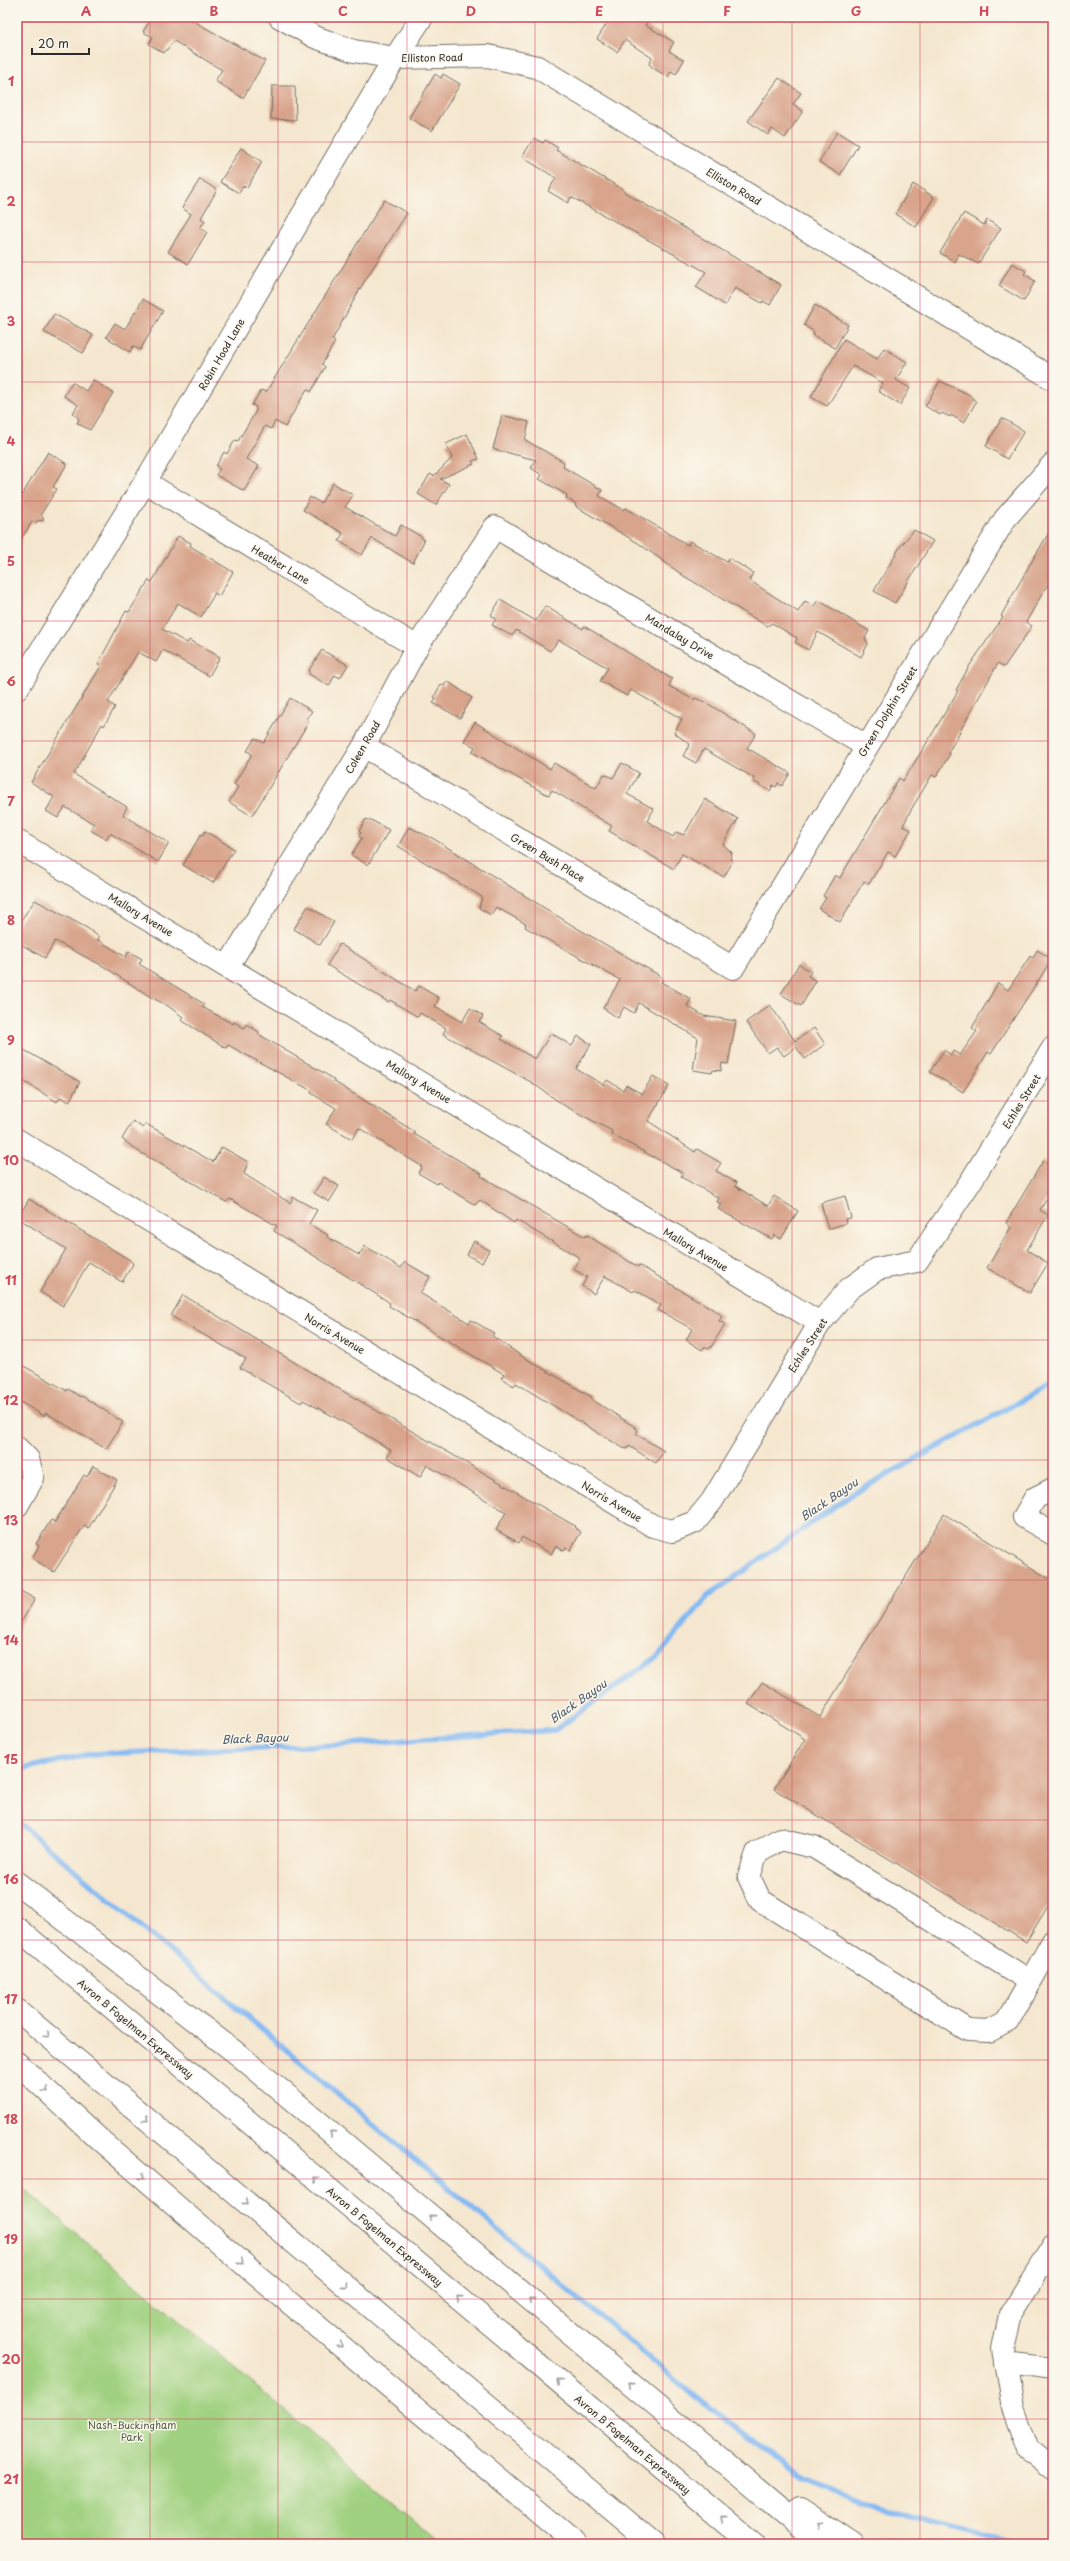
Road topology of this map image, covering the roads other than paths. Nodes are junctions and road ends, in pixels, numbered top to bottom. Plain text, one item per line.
1 (280, 17) edge
2 (422, 17) edge
3 (395, 58) junction
4 (1053, 379) edge
5 (1053, 464) edge
6 (145, 482) junction
7 (495, 527) joint
8 (417, 647) junction
9 (17, 689) edge
10 (364, 746) junction
11 (866, 746) junction
12 (17, 841) edge
13 (228, 966) junction
14 (733, 968) joint
15 (1053, 1048) edge
16 (17, 1140) edge
17 (820, 1323) junction
18 (17, 1448) edge
19 (1053, 1489) edge
20 (17, 1506) edge
21 (653, 1526) joint
22 (1053, 1534) edge
23 (17, 1883) edge
24 (17, 1928) edge
25 (1053, 1941) edge
26 (1030, 1981) junction
27 (17, 2010) edge
28 (17, 2063) edge
29 (1053, 2246) edge
30 (1006, 2363) junction
31 (1053, 2369) edge
32 (652, 2402) junction
33 (1053, 2469) edge
34 (577, 2544) edge
35 (654, 2544) edge
36 (752, 2544) edge
37 (822, 2544) edge
38 (853, 2544) edge

1 - 3 main road, Elliston Road
2 - 3 main road, Robin Hood Lane
3 - 4 main road, Elliston Road
3 - 6 main road, Robin Hood Lane
5 - 11 main road, Green Dolphin Street
6 - 8 main road, Heather Lane
6 - 9 main road, Robin Hood Lane
7 - 8 main road, Coleen Road
7 - 11 main road, Mandalay Drive
8 - 10 main road, Coleen Road
10 - 13 main road, Coleen Road
10 - 14 main road, Green Bush Place
11 - 14 main road, Green Dolphin Street
12 - 13 main road, Mallory Avenue
13 - 17 main road, Mallory Avenue
15 - 17 main road, Echles Street
16 - 21 main road, Norris Avenue
17 - 21 main road, Echles Street
18 - 20 main road
19 - 22 main road
32 -> 23 main road
36 -> 24 main road, Avron B Fogelman Expressway
25 - 26 main road
26 - 26 main road
27 -> 35 main road
28 -> 34 main road
29 - 30 main road
30 - 31 main road
30 - 33 main road
32 - 37 main road
38 -> 32 main road

